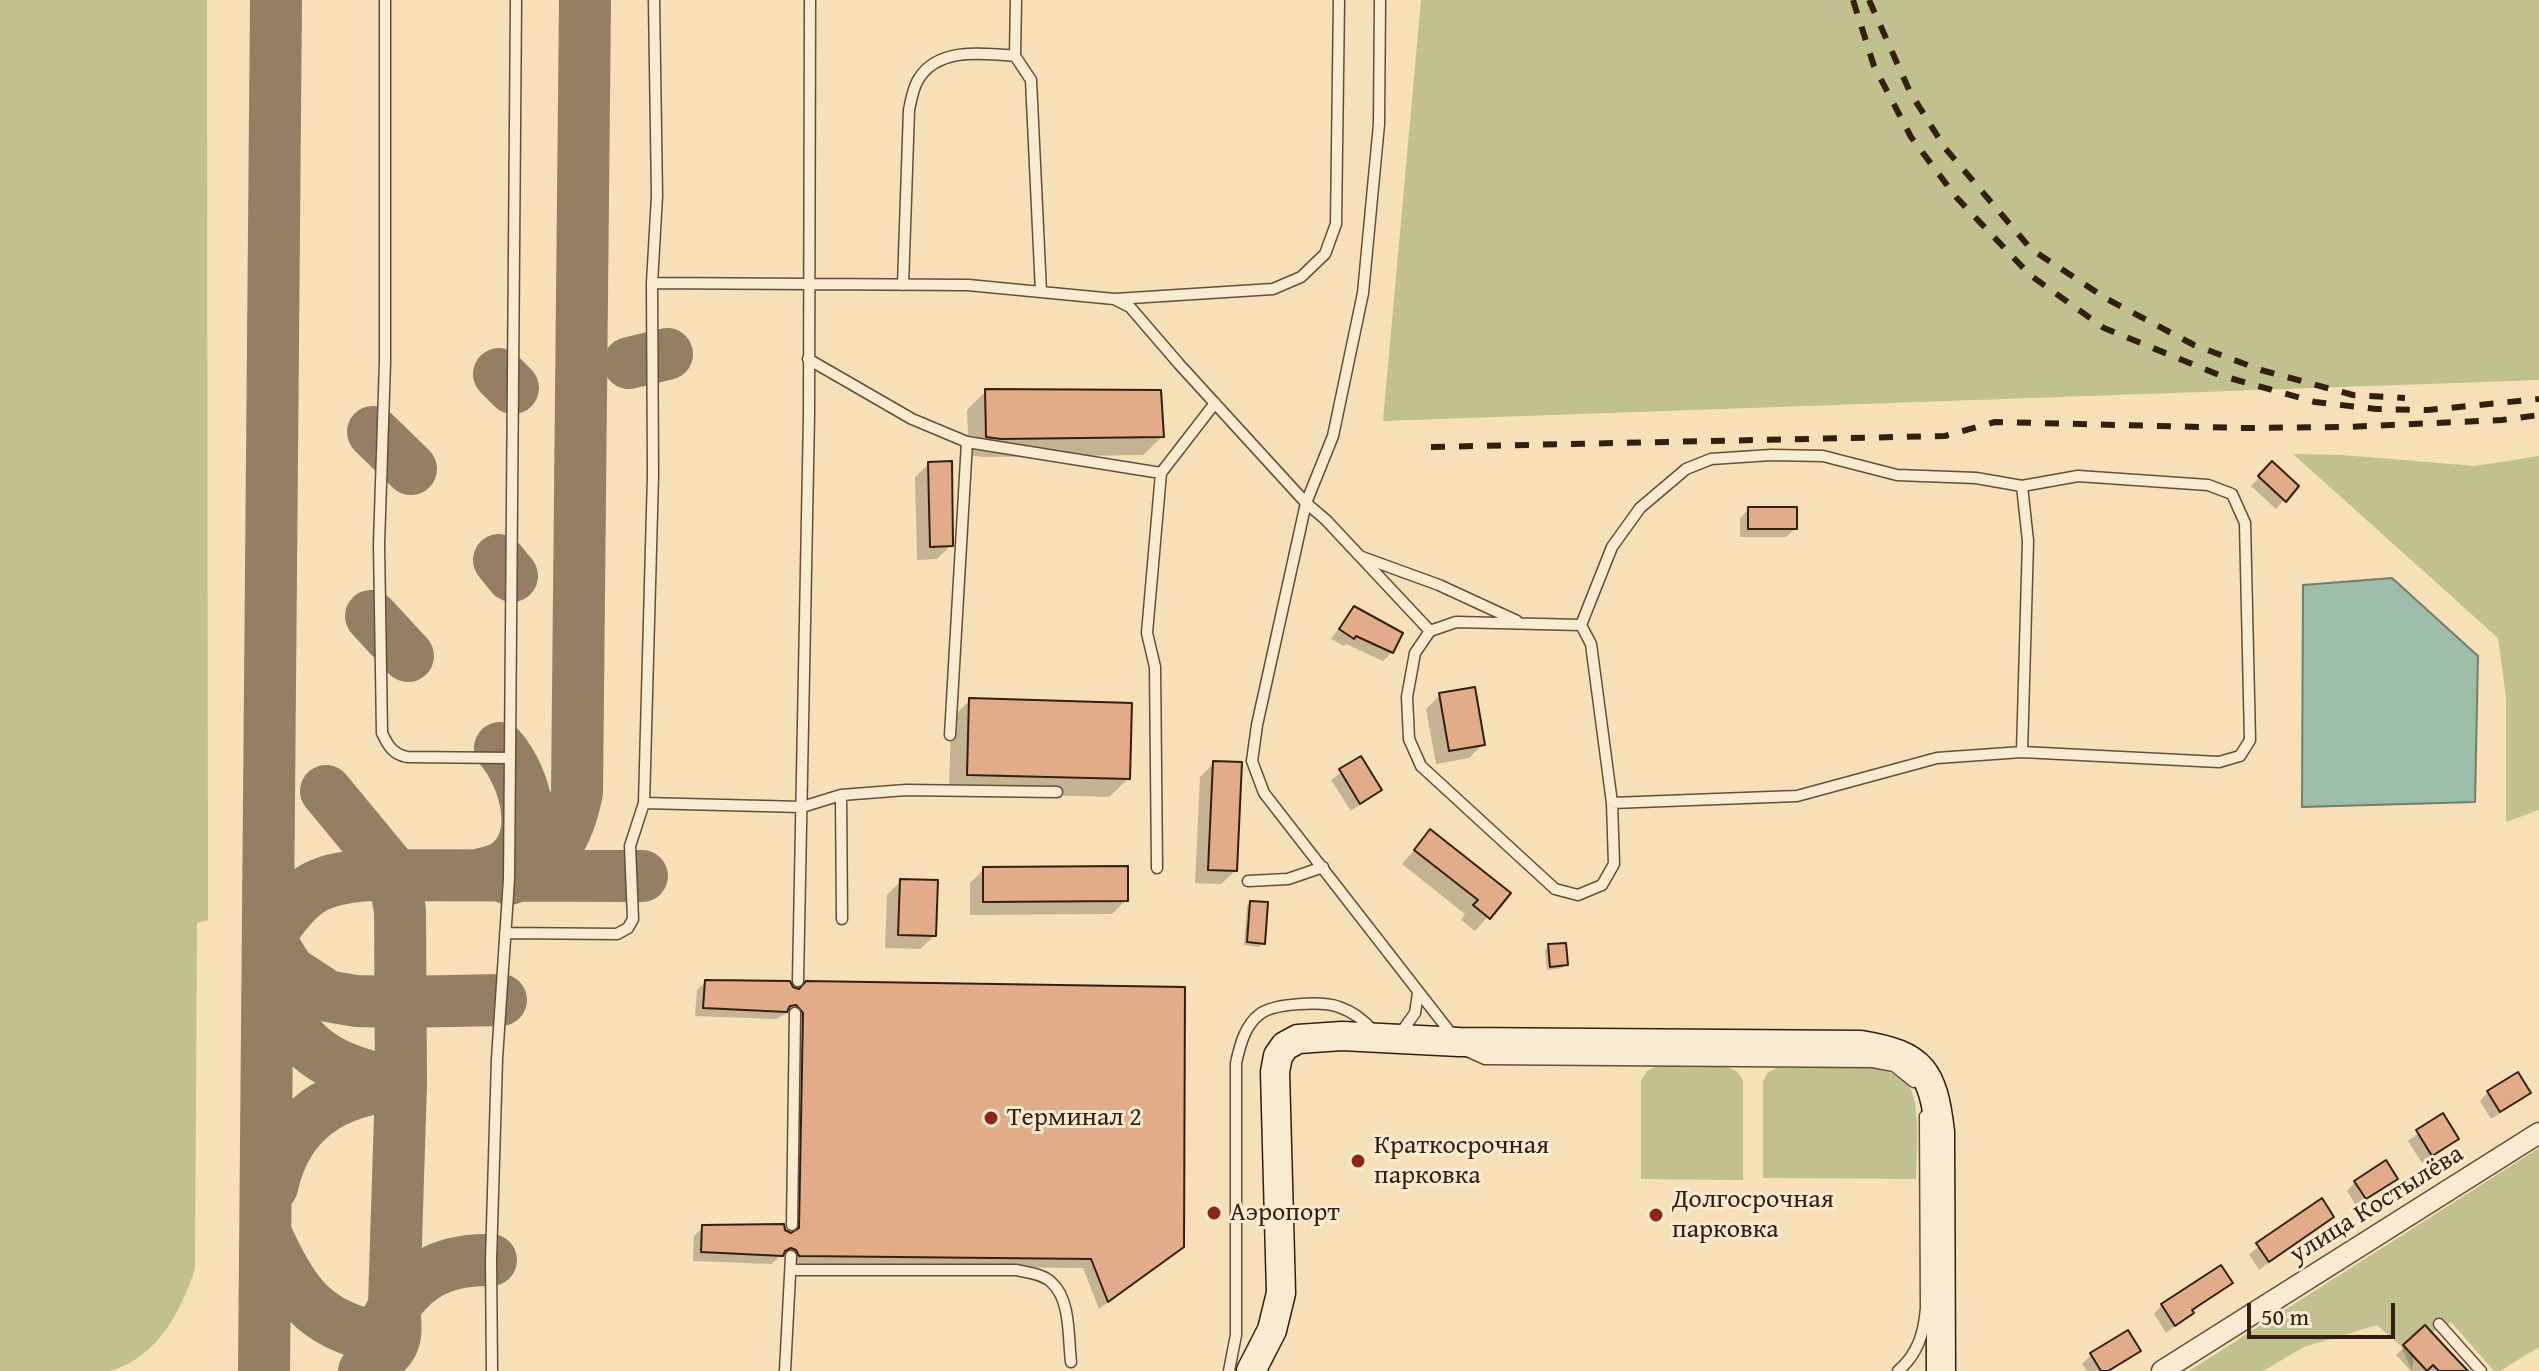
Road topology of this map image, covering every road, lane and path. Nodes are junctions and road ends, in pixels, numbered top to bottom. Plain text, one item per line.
1 (385, 0) edge
2 (516, 0) edge
3 (654, 0) edge
4 (810, 0) edge
5 (1016, 0) edge
6 (1339, 0) edge
7 (1380, 0) edge
8 (1015, 56) junction
9 (652, 283) junction
10 (808, 284) junction
11 (903, 285) junction
12 (1041, 292) junction
13 (1114, 299) junction
14 (808, 359) junction
15 (1215, 403) junction
16 (967, 442) junction
17 (1161, 473) junction
18 (2022, 486) junction
19 (1306, 503) junction
20 (1360, 557) junction
21 (1521, 623) junction
22 (1581, 625) junction
23 (1430, 631) junction
24 (950, 735) dead end
25 (2022, 752) junction
26 (509, 758) junction
27 (1057, 792) dead end
28 (841, 795) junction
29 (644, 803) junction
30 (1612, 803) junction
31 (802, 807) junction
32 (1323, 867) junction
33 (1157, 868) dead end
34 (1248, 881) dead end
35 (842, 919) dead end
36 (505, 933) junction
37 (798, 981) dead end
38 (1418, 993) junction
39 (795, 1013) dead end
40 (1388, 1039) junction
41 (1459, 1042) junction
42 (1917, 1089) dead end
43 (1923, 1109) dead end
44 (2539, 1133) edge
45 (792, 1225) dead end
46 (791, 1256) dead end
47 (791, 1270) junction
48 (2439, 1324) dead end
49 (1071, 1362) dead end
50 (492, 1371) edge
51 (785, 1371) edge
52 (1229, 1371) edge
53 (1251, 1371) edge
54 (1898, 1371) edge
55 (1941, 1371) edge
56 (2162, 1371) edge
57 (2481, 1371) edge

1 - 26 lane
2 - 26 lane
3 - 9 lane
4 - 10 lane
5 - 8 lane
6 - 13 lane
7 - 19 lane
8 - 11 lane
8 - 12 lane
9 - 10 lane
9 - 29 lane
10 - 11 lane
10 - 14 lane
11 - 12 lane
12 - 13 lane
13 - 15 lane
14 - 16 lane
14 - 31 lane
15 - 17 lane
15 - 19 lane
16 - 17 lane
16 - 24 lane
17 - 33 lane
18 - 22 lane
18 - 25 lane
18 - 25 lane
19 - 20 lane
19 - 32 lane
20 - 21 lane
20 - 23 lane
21 - 22 lane
21 - 23 lane
22 - 30 lane
23 - 30 lane
25 - 30 lane
26 - 36 lane
27 - 28 lane
28 - 31 lane
28 - 35 lane
29 - 31 lane
29 - 36 lane
31 - 37 lane
32 - 34 lane
32 - 38 lane
36 - 50 lane
38 - 40 lane
38 - 41 lane
39 - 45 lane
40 - 41 main road
40 - 52 lane
40 - 53 main road
41 - 42 lane
41 - 55 main road
43 - 54 lane
44 - 56 street, улица Костылёва
46 - 47 lane
47 - 49 lane
47 - 51 lane
48 - 57 lane

